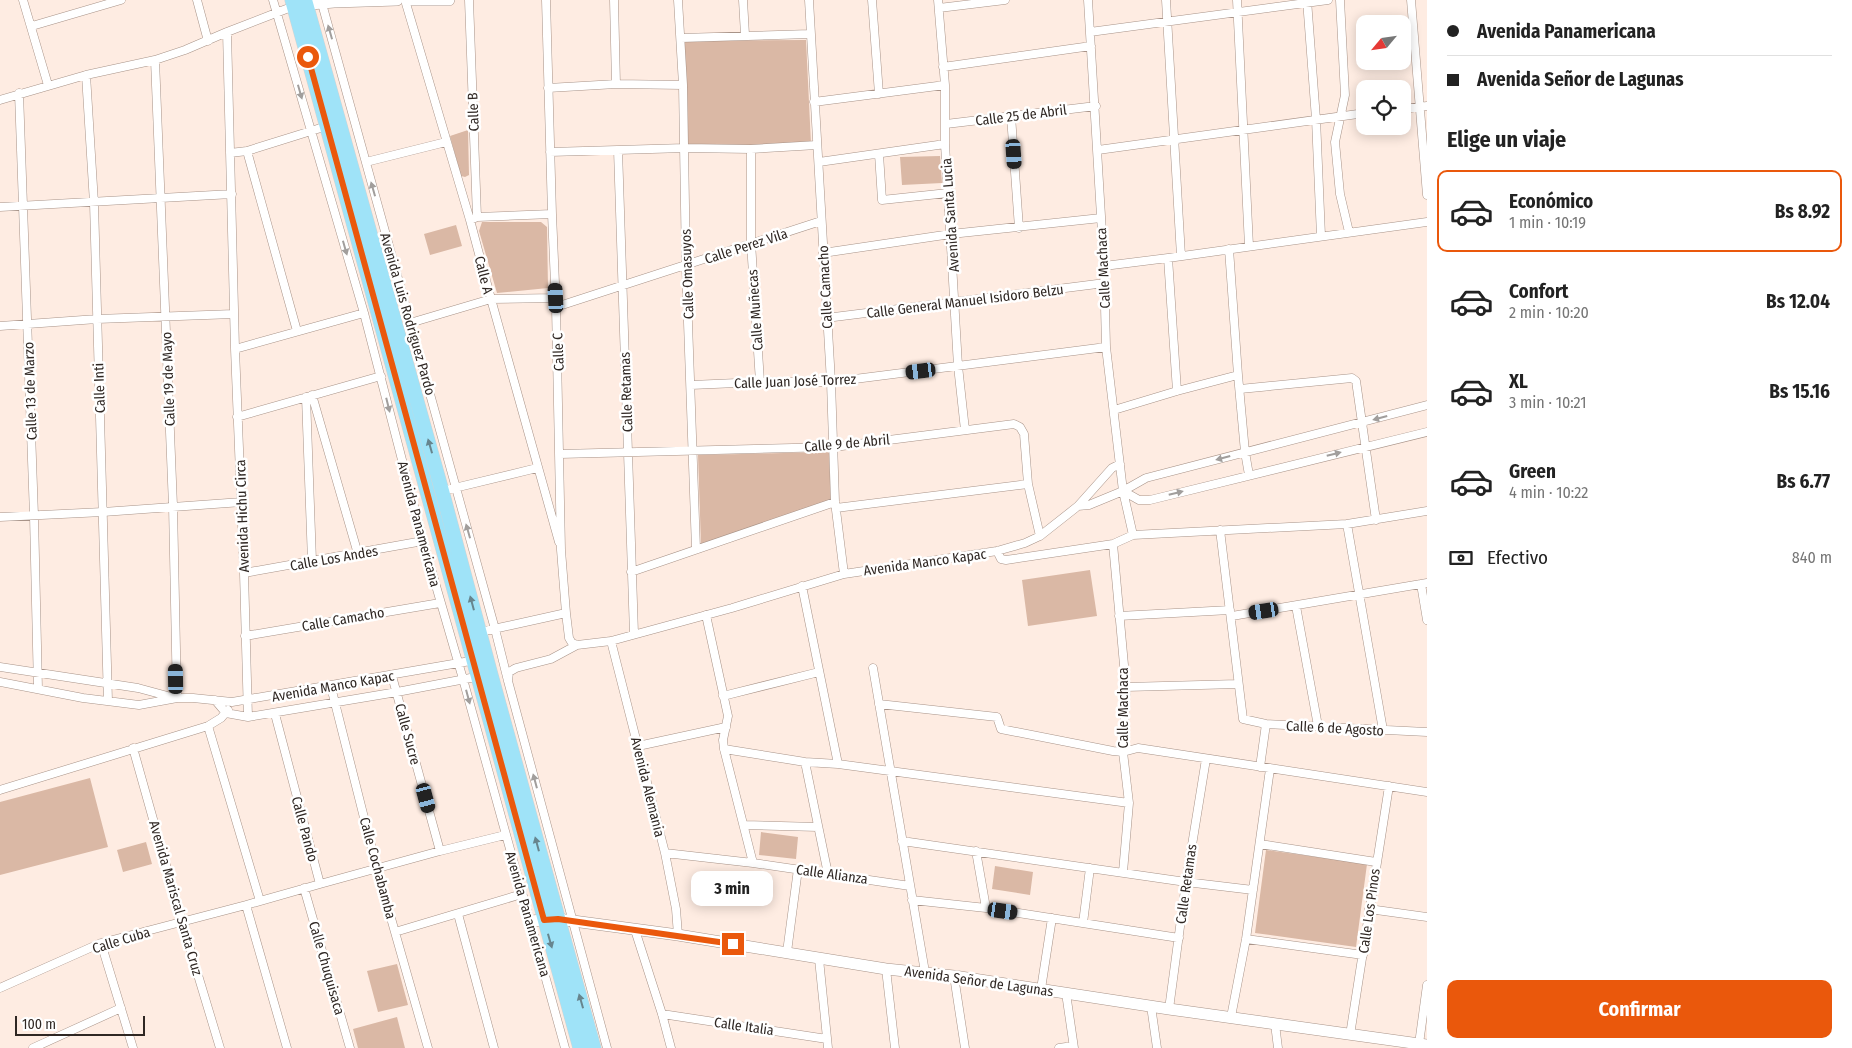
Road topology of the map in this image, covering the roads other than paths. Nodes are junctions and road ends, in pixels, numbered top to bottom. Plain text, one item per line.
1 (23, 0) edge
2 (121, 0) edge
3 (196, 0) edge
4 (273, 0) edge
5 (397, 0) edge
6 (405, 0) edge
7 (412, 0) edge
8 (449, 0) edge
9 (469, 0) edge
10 (546, 0) edge
11 (614, 0) edge
12 (678, 0) edge
13 (742, 0) edge
14 (809, 0) edge
15 (872, 0) edge
16 (1005, 0) edge
17 (1088, 0) edge
18 (1166, 0) edge
19 (1237, 0) edge
20 (1328, 0) edge
21 (1340, 0) edge
22 (1411, 0) edge
23 (321, 1) edge
24 (1307, 2) edge
25 (299, 3) edge
26 (939, 4) edge
27 (276, 12) junction
28 (1238, 12) junction
29 (1168, 22) junction
30 (32, 26) junction
31 (227, 32) junction
32 (1090, 32) junction
33 (810, 34) junction
34 (745, 35) junction
35 (681, 38) junction
36 (208, 41) junction
37 (1091, 46) junction
38 (154, 60) junction
39 (943, 67) junction
40 (86, 75) junction
41 (616, 84) junction
42 (48, 85) junction
43 (683, 85) junction
44 (945, 85) junction
45 (548, 88) junction
46 (19, 93) junction
47 (878, 94) junction
48 (0, 100) edge
49 (814, 102) junction
50 (1096, 106) junction
51 (1424, 107) edge
52 (1411, 108) edge
53 (1356, 114) edge
54 (1011, 116) junction
55 (1341, 116) junction
56 (1316, 119) junction
57 (946, 124) junction
58 (327, 126) junction
59 (311, 131) junction
60 (1244, 131) junction
61 (1174, 140) junction
62 (446, 142) junction
63 (817, 144) junction
64 (945, 144) junction
65 (685, 148) junction
66 (751, 148) junction
67 (618, 150) junction
68 (1098, 150) junction
69 (247, 151) junction
70 (550, 152) junction
71 (230, 153) junction
72 (879, 154) junction
73 (366, 162) junction
74 (819, 162) junction
75 (948, 192) junction
76 (232, 194) junction
77 (1427, 195) edge
78 (162, 199) junction
79 (94, 203) junction
80 (0, 207) edge
81 (22, 207) junction
82 (552, 214) junction
83 (474, 218) junction
84 (1101, 218) junction
85 (821, 221) junction
86 (1427, 222) edge
87 (1019, 228) junction
88 (1350, 232) junction
89 (951, 234) junction
90 (1322, 236) junction
91 (751, 243) junction
92 (1249, 246) junction
93 (1229, 249) junction
94 (823, 253) junction
95 (1181, 256) junction
96 (1168, 258) junction
97 (686, 266) junction
98 (1104, 266) junction
99 (1105, 283) junction
100 (622, 287) junction
101 (556, 298) junction
102 (490, 300) junction
103 (955, 301) junction
104 (556, 307) junction
105 (364, 313) junction
106 (234, 314) junction
107 (166, 316) junction
108 (826, 318) junction
109 (97, 319) junction
110 (410, 323) junction
111 (27, 324) junction
112 (0, 326) edge
113 (297, 331) junction
114 (1106, 347) junction
115 (234, 349) junction
116 (958, 366) junction
117 (381, 376) junction
118 (1238, 376) junction
119 (760, 382) junction
120 (831, 382) junction
121 (691, 385) junction
122 (1240, 389) junction
123 (1177, 391) junction
124 (309, 396) junction
125 (1427, 405) edge
126 (1114, 410) junction
127 (237, 417) junction
128 (1362, 422) junction
129 (966, 430) junction
130 (1427, 432) edge
131 (834, 447) junction
132 (1366, 447) junction
133 (692, 449) junction
134 (628, 452) junction
135 (1245, 452) junction
136 (560, 454) junction
137 (1120, 464) junction
138 (537, 468) junction
139 (1249, 475) junction
140 (1028, 484) junction
141 (456, 487) junction
142 (442, 490) junction
143 (1123, 491) junction
144 (242, 502) junction
145 (836, 505) junction
146 (173, 506) junction
147 (1078, 506) junction
148 (1427, 511) edge
149 (104, 512) junction
150 (34, 516) junction
151 (0, 517) edge
152 (1376, 520) junction
153 (1347, 524) junction
154 (1220, 530) junction
155 (1133, 534) junction
156 (1040, 536) junction
157 (423, 541) junction
158 (1113, 544) junction
159 (696, 549) junction
160 (561, 550) junction
161 (997, 551) junction
162 (358, 554) junction
163 (312, 561) junction
164 (631, 572) junction
165 (244, 573) junction
166 (844, 574) junction
167 (1424, 583) edge
168 (802, 586) junction
169 (1359, 595) junction
170 (440, 603) junction
171 (1296, 606) junction
172 (566, 613) junction
173 (1231, 613) junction
174 (706, 616) junction
175 (1119, 616) junction
176 (1427, 620) edge
177 (495, 628) junction
178 (480, 632) junction
179 (634, 634) junction
180 (246, 636) junction
181 (611, 641) junction
182 (577, 645) junction
183 (481, 660) junction
184 (459, 664) junction
185 (0, 666) edge
186 (873, 668) dead end
187 (37, 672) junction
188 (819, 672) junction
189 (392, 676) junction
190 (484, 676) junction
191 (463, 679) junction
192 (508, 680) junction
193 (0, 682) edge
194 (107, 684) junction
195 (1238, 684) junction
196 (330, 686) junction
197 (1126, 687) junction
198 (38, 689) junction
199 (397, 692) junction
200 (723, 696) junction
201 (177, 698) junction
202 (215, 700) junction
203 (108, 701) junction
204 (247, 701) junction
205 (232, 702) junction
206 (334, 703) junction
207 (879, 704) junction
208 (226, 713) junction
209 (274, 714) junction
210 (248, 717) junction
211 (1266, 724) junction
212 (208, 726) junction
213 (1318, 726) junction
214 (726, 727) junction
215 (1383, 730) junction
216 (1427, 732) edge
217 (638, 746) junction
218 (133, 748) junction
219 (724, 749) junction
220 (1123, 752) junction
221 (1206, 760) junction
222 (804, 762) junction
223 (838, 764) junction
224 (1260, 767) junction
225 (1270, 769) junction
226 (890, 771) junction
227 (1389, 786) junction
228 (0, 790) edge
229 (1427, 792) edge
230 (1130, 803) junction
231 (744, 825) junction
232 (818, 827) junction
233 (505, 835) junction
234 (902, 841) junction
235 (1260, 844) junction
236 (440, 851) junction
237 (976, 851) junction
238 (665, 853) junction
239 (1376, 862) junction
240 (753, 863) junction
241 (377, 868) junction
242 (1090, 868) junction
243 (798, 869) junction
244 (1124, 872) junction
245 (828, 874) junction
246 (1186, 882) junction
247 (320, 884) junction
248 (910, 886) junction
249 (304, 888) junction
250 (1253, 890) junction
251 (522, 894) junction
252 (912, 900) junction
253 (260, 901) junction
254 (246, 904) junction
255 (986, 908) junction
256 (1369, 909) junction
257 (458, 914) junction
258 (1427, 917) edge
259 (1052, 918) junction
260 (551, 920) junction
261 (530, 921) junction
262 (182, 922) junction
263 (573, 922) junction
264 (1083, 922) junction
265 (635, 930) junction
266 (395, 932) junction
267 (678, 935) junction
268 (1179, 938) junction
269 (1246, 939) junction
270 (101, 944) junction
271 (787, 952) junction
272 (1362, 955) junction
273 (819, 959) junction
274 (886, 968) junction
275 (924, 972) junction
276 (954, 976) junction
277 (1427, 985) edge
278 (0, 988) edge
279 (1041, 989) junction
280 (1066, 993) junction
281 (1151, 1006) junction
282 (121, 1008) junction
283 (1169, 1009) junction
284 (662, 1014) junction
285 (1231, 1017) junction
286 (1275, 1024) junction
287 (1350, 1035) junction
288 (826, 1039) junction
289 (1400, 1045) edge
290 (1423, 1045) edge
291 (1073, 1047) edge
292 (33, 1048) edge
293 (133, 1048) edge
294 (220, 1048) edge
295 (287, 1048) edge
296 (350, 1048) edge
297 (428, 1048) edge
298 (494, 1048) edge
299 (564, 1048) edge
300 (580, 1048) edge
301 (594, 1048) edge
302 (607, 1048) edge
303 (671, 1048) edge
304 (828, 1048) edge
305 (895, 1048) edge
306 (965, 1048) edge
307 (1059, 1048) edge
308 (1157, 1048) edge
309 (1278, 1048) edge

1 - 30 street
2 - 30 street
3 - 36 street
4 - 27 street, Avenida Panamericana
5 - 23 street
6 - 62 street, Calle A
7 - 8 street
9 - 83 street, Calle B
10 - 45 street, Calle C
11 - 41 street
12 - 35 street, Calle Omasuyos
13 - 34 street
14 - 33 street, Calle Camacho
15 - 47 street
16 - 26 street
17 - 32 street, Calle Machaca
18 - 29 street
19 - 28 street
20 - 24 street
21 - 55 street
22 - 51 street
23 - 25 street
73 -> 23 street, Avenida Luis Rodriguez Pardo
24 - 28 street
24 - 56 street
25 - 27 street
25 - 58 highway, Avenida Panamericana
142 -> 25 highway, Avenida Panamericana
26 - 39 street, Avenida Santa Lucia
27 - 31 street
27 -> 59 street, Avenida Panamericana
28 - 29 street
28 - 60 street
29 - 32 street
29 - 61 street
30 - 42 street
31 - 36 street
31 - 71 street, Avenida Hichu Circa
32 - 37 street, Calle Machaca
33 - 34 street
33 - 49 street, Calle Camacho
34 - 35 street
35 - 43 street, Calle Omasuyos
36 - 38 street
37 - 39 street
37 - 50 street, Calle Machaca
38 - 40 street
38 - 78 street, Calle 19 de Mayo
39 - 44 street, Avenida Santa Lucia
40 - 42 street
40 - 79 street, Calle Inti
41 - 43 street
41 - 45 street
42 - 46 street
43 - 65 street, Calle Omasuyos
44 - 47 street
44 - 57 street, Avenida Santa Lucia
45 - 70 street, Calle C
46 - 48 street
46 - 81 street, Calle 13 de Marzo
47 - 49 street
49 - 63 street, Calle Camacho
50 - 54 street, Calle 25 de Abril
50 - 68 street, Calle Machaca
51 - 52 street
51 - 77 street
53 - 55 street
54 - 57 street, Calle 25 de Abril
54 - 87 street
55 - 56 street
55 - 88 street
56 - 60 street
56 - 90 street
57 - 64 street, Avenida Santa Lucia
58 - 59 street
58 - 183 highway, Avenida Panamericana
59 - 69 street
59 -> 105 street, Avenida Panamericana
60 - 61 street
60 - 92 street
61 - 68 street
61 - 95 street
62 - 73 street
62 - 83 street, Calle A
63 - 66 street
63 - 74 street, Calle Camacho
64 - 72 street
64 - 75 street, Avenida Santa Lucia
65 - 66 street
65 - 67 street
65 - 97 street, Calle Omasuyos
66 - 91 street, Calle Muñecas
67 - 70 street
67 - 100 street, Calle Retamas
68 - 84 street, Calle Machaca
69 - 71 street
69 - 113 street
70 - 82 street, Calle C
71 - 76 street, Avenida Hichu Circa
72 - 74 street
72 - 75 street
110 -> 73 street, Avenida Luis Rodriguez Pardo
74 - 85 street, Calle Camacho
75 - 89 street, Avenida Santa Lucia
76 - 78 street
76 - 106 street, Avenida Hichu Circa
78 - 79 street
78 - 107 street, Calle 19 de Mayo
79 - 81 street
79 - 109 street, Calle Inti
80 - 81 street
81 - 111 street, Calle 13 de Marzo
82 - 83 street
82 - 101 street, Calle C
83 - 102 street, Calle A
84 - 87 street
84 - 98 street, Calle Machaca
85 - 91 street, Calle Perez Vila
85 - 94 street, Calle Camacho
86 - 88 street
87 - 89 street
88 - 90 street
89 - 94 street
89 - 103 street, Avenida Santa Lucia
90 - 92 street
91 - 97 street, Calle Perez Vila
91 - 119 street, Calle Muñecas
92 - 93 street
93 - 95 street
93 - 118 street
94 - 108 street, Calle Camacho
95 - 96 street
96 - 98 street
96 - 123 street
97 - 100 street, Calle Perez Vila
97 - 121 street, Calle Omasuyos
98 - 99 street, Calle Machaca
99 - 103 street, Calle General Manuel Isidoro Belzu
99 - 114 street, Calle Machaca
100 - 104 street, Calle Perez Vila
100 - 134 street, Calle Retamas
101 - 102 street
101 - 104 street, Calle C
102 - 110 street
102 - 138 street, Calle A
103 - 108 street, Calle General Manuel Isidoro Belzu
103 - 116 street, Avenida Santa Lucia
104 - 136 street, Calle C
105 - 113 street
105 - 117 street, Avenida Panamericana
106 - 107 street
106 - 115 street, Avenida Hichu Circa
107 - 109 street
107 - 146 street, Calle 19 de Mayo
108 - 120 street, Calle Camacho
109 - 111 street
109 - 149 street, Calle Inti
110 - 141 street, Avenida Luis Rodriguez Pardo
111 - 112 street
111 - 150 street, Calle 13 de Marzo
113 - 115 street
114 - 116 street, Calle Juan José Torrez
114 - 126 street, Calle Machaca
115 - 127 street, Avenida Hichu Circa
116 - 120 street, Calle Juan José Torrez
116 - 129 street, Avenida Santa Lucia
117 - 124 street
117 -> 157 street, Avenida Panamericana
118 - 122 street
118 - 123 street
119 - 120 street, Calle Juan José Torrez
119 - 121 street, Calle Juan José Torrez
120 - 131 street, Calle Camacho
121 - 133 street, Calle Omasuyos
122 - 128 street
122 - 135 street
123 - 126 street
124 - 127 street
124 - 162 street
124 - 163 street
125 -> 128 street
126 - 137 street, Calle Machaca
127 - 144 street, Avenida Hichu Circa
128 - 132 street
128 - 135 street
129 - 131 street, Calle 9 de Abril
129 - 140 street, Calle 9 de Abril
130 - 132 street
131 - 133 street, Calle 9 de Abril
131 - 145 street, Calle Camacho
139 -> 132 street
132 - 152 street
133 - 134 street, Calle 9 de Abril
133 - 159 street, Calle Omasuyos
134 - 136 street, Calle 9 de Abril
134 - 164 street, Calle Retamas
135 - 139 street
135 -> 143 street
136 - 160 street, Calle C
137 - 143 street, Calle Machaca
137 - 147 street
138 - 141 street
138 - 160 street, Calle A
143 -> 139 street
140 - 145 street
140 - 156 street, Calle 9 de Abril
141 - 142 street
177 -> 141 street, Avenida Luis Rodriguez Pardo
178 -> 142 highway, Avenida Panamericana
143 - 147 street
143 - 155 street, Calle Machaca
144 - 146 street
144 - 165 street, Avenida Hichu Circa
145 - 159 street
145 - 166 street, Calle Camacho
146 - 149 street
146 - 201 street, Calle 19 de Mayo
147 - 156 street
148 - 152 street, Avenida Manco Kapac
149 - 150 street
149 - 194 street, Calle Inti
150 - 151 street
150 - 187 street, Calle 13 de Marzo
152 - 153 street, Avenida Manco Kapac
153 - 154 street, Avenida Manco Kapac
153 - 169 street
154 - 155 street, Avenida Manco Kapac
154 - 173 street
155 - 158 street, Avenida Manco Kapac
156 - 161 street
157 - 162 street, Calle Los Andes
157 - 170 street, Avenida Panamericana
158 - 161 street, Avenida Manco Kapac
158 - 175 street, Calle Machaca
159 - 164 street
160 - 172 street, Calle C
161 - 166 street, Avenida Manco Kapac
162 - 163 street, Calle Los Andes
163 - 165 street, Calle Los Andes
164 - 179 street, Calle Retamas
165 - 180 street, Avenida Hichu Circa
166 - 168 street, Avenida Manco Kapac
167 - 169 street
167 - 176 street
168 - 174 street, Avenida Manco Kapac
168 - 188 street
169 - 171 street
169 - 215 street
170 - 180 street, Calle Camacho
170 - 184 street, Avenida Panamericana
171 - 173 street
171 - 213 street
172 - 177 street
172 - 182 street
173 - 175 street
173 - 195 street
174 - 179 street, Avenida Manco Kapac
174 - 200 street
175 - 197 street, Calle Machaca
177 - 178 street
177 - 192 street
178 - 183 highway, Avenida Panamericana
179 - 181 street, Avenida Manco Kapac
180 - 204 street, Avenida Hichu Circa
181 - 182 street, Avenida Manco Kapac
181 - 217 street, Avenida Alemania
182 - 192 street
183 - 184 street, Avenida Manco Kapac
183 - 190 highway, Avenida Panamericana
184 - 189 street, Avenida Manco Kapac
184 - 191 street, Avenida Panamericana
185 - 187 street
186 - 207 street
187 - 194 street
187 - 198 street, Calle 13 de Marzo
188 - 200 street
188 - 223 street
189 - 196 street, Avenida Manco Kapac
189 - 199 street, Calle Sucre
190 - 191 street
190 - 260 highway, Avenida Panamericana
191 - 199 street
191 -> 233 street, Avenida Panamericana
263 -> 192 street
193 - 198 street
194 - 201 street
194 - 203 street, Calle Inti
195 - 197 street
195 - 211 street, Calle 6 de Agosto
196 - 204 street, Avenida Manco Kapac
196 - 206 street, Calle Cochabamba
197 - 220 street, Calle Machaca
198 - 203 street
199 - 206 street
199 - 236 street, Calle Sucre
200 - 214 street
201 - 202 street, Avenida Manco Kapac
201 - 203 street
202 - 205 street, Avenida Manco Kapac
202 - 208 street
204 - 205 street, Avenida Manco Kapac
204 - 210 street, Avenida Hichu Circa
205 - 208 street
206 - 209 street
206 - 241 street, Calle Cochabamba
207 - 220 street
207 - 226 street
208 - 210 street
208 - 212 street
209 - 210 street
209 - 247 street, Calle Pando
211 - 213 street, Calle 6 de Agosto
211 - 224 street
212 - 218 street
212 - 253 street
213 - 215 street, Calle 6 de Agosto
214 - 217 street
214 - 219 street
215 - 216 street, Calle 6 de Agosto
217 - 238 street, Avenida Alemania
218 - 228 street
218 - 262 street, Avenida Mariscal Santa Cruz
219 - 222 street
219 - 231 street
220 - 221 street
220 - 230 street, Calle Machaca
221 - 224 street
221 - 246 street, Calle Retamas
222 - 223 street
222 - 232 street
223 - 226 street
224 - 225 street
225 - 227 street
225 - 235 street
226 - 230 street
226 - 234 street
227 - 229 street
227 - 239 street, Calle Los Pinos
230 - 244 street, Calle Machaca
231 - 232 street
231 - 240 street
232 - 245 street
233 - 236 street
233 - 251 street, Avenida Panamericana
234 - 237 street
234 - 248 street
235 - 239 street
235 - 250 street
236 - 241 street
237 - 242 street
237 - 255 street
238 - 240 street, Calle Alianza
238 - 267 street, Avenida Alemania
239 - 256 street, Calle Los Pinos
240 - 243 street, Calle Alianza
241 - 247 street
241 - 266 street, Calle Cochabamba
242 - 244 street
242 - 264 street
243 - 245 street, Calle Alianza
243 - 271 street
244 - 246 street
245 - 248 street, Calle Alianza
246 - 250 street
246 - 268 street, Calle Retamas
247 - 249 street
248 - 252 street
249 - 253 street
249 - 296 street, Calle Chuquisaca
250 - 269 street
251 - 257 street
251 - 261 street, Avenida Panamericana
252 - 255 street
252 - 275 street
253 - 254 street
254 - 262 street, Calle Cuba
254 - 295 street
255 - 259 street
256 - 258 street
256 - 272 street, Calle Los Pinos
257 - 266 street
257 - 298 street
259 - 264 street
259 - 279 street
260 - 261 street, Avenida Señor de Lagunas
260 - 263 street, Avenida Señor de Lagunas
260 -> 300 highway, Avenida Panamericana
301 -> 260 highway, Avenida Panamericana
261 - 299 street, Avenida Panamericana
262 - 270 street, Calle Cuba
262 - 294 street, Avenida Mariscal Santa Cruz
263 - 265 street, Avenida Señor de Lagunas
263 - 302 street
264 - 268 street
265 - 267 street, Avenida Señor de Lagunas
265 - 284 street
266 - 297 street, Calle Cochabamba
267 - 271 street, Avenida Señor de Lagunas
268 - 283 street, Calle Retamas
269 - 272 street
269 - 285 street
270 - 278 street, Calle Cuba
270 - 282 street
271 - 273 street, Avenida Señor de Lagunas
272 - 287 street, Calle Los Pinos
273 - 274 street, Avenida Señor de Lagunas
273 - 288 street
274 - 275 street, Avenida Señor de Lagunas
274 - 305 street
275 - 276 street, Avenida Señor de Lagunas
276 - 279 street, Avenida Señor de Lagunas
276 - 306 street
277 - 290 street
279 - 280 street, Avenida Señor de Lagunas
280 - 281 street, Avenida Señor de Lagunas
280 - 291 street
281 - 283 street, Avenida Señor de Lagunas
281 - 308 street
282 - 292 street
282 - 293 street
283 - 285 street, Avenida Señor de Lagunas
284 - 288 street, Calle Italia
284 - 303 street
285 - 286 street, Avenida Señor de Lagunas
286 - 287 street, Avenida Señor de Lagunas
286 - 309 street
287 - 289 street, Avenida Señor de Lagunas
288 - 304 street
289 - 290 street, Avenida Señor de Lagunas
291 - 307 street

